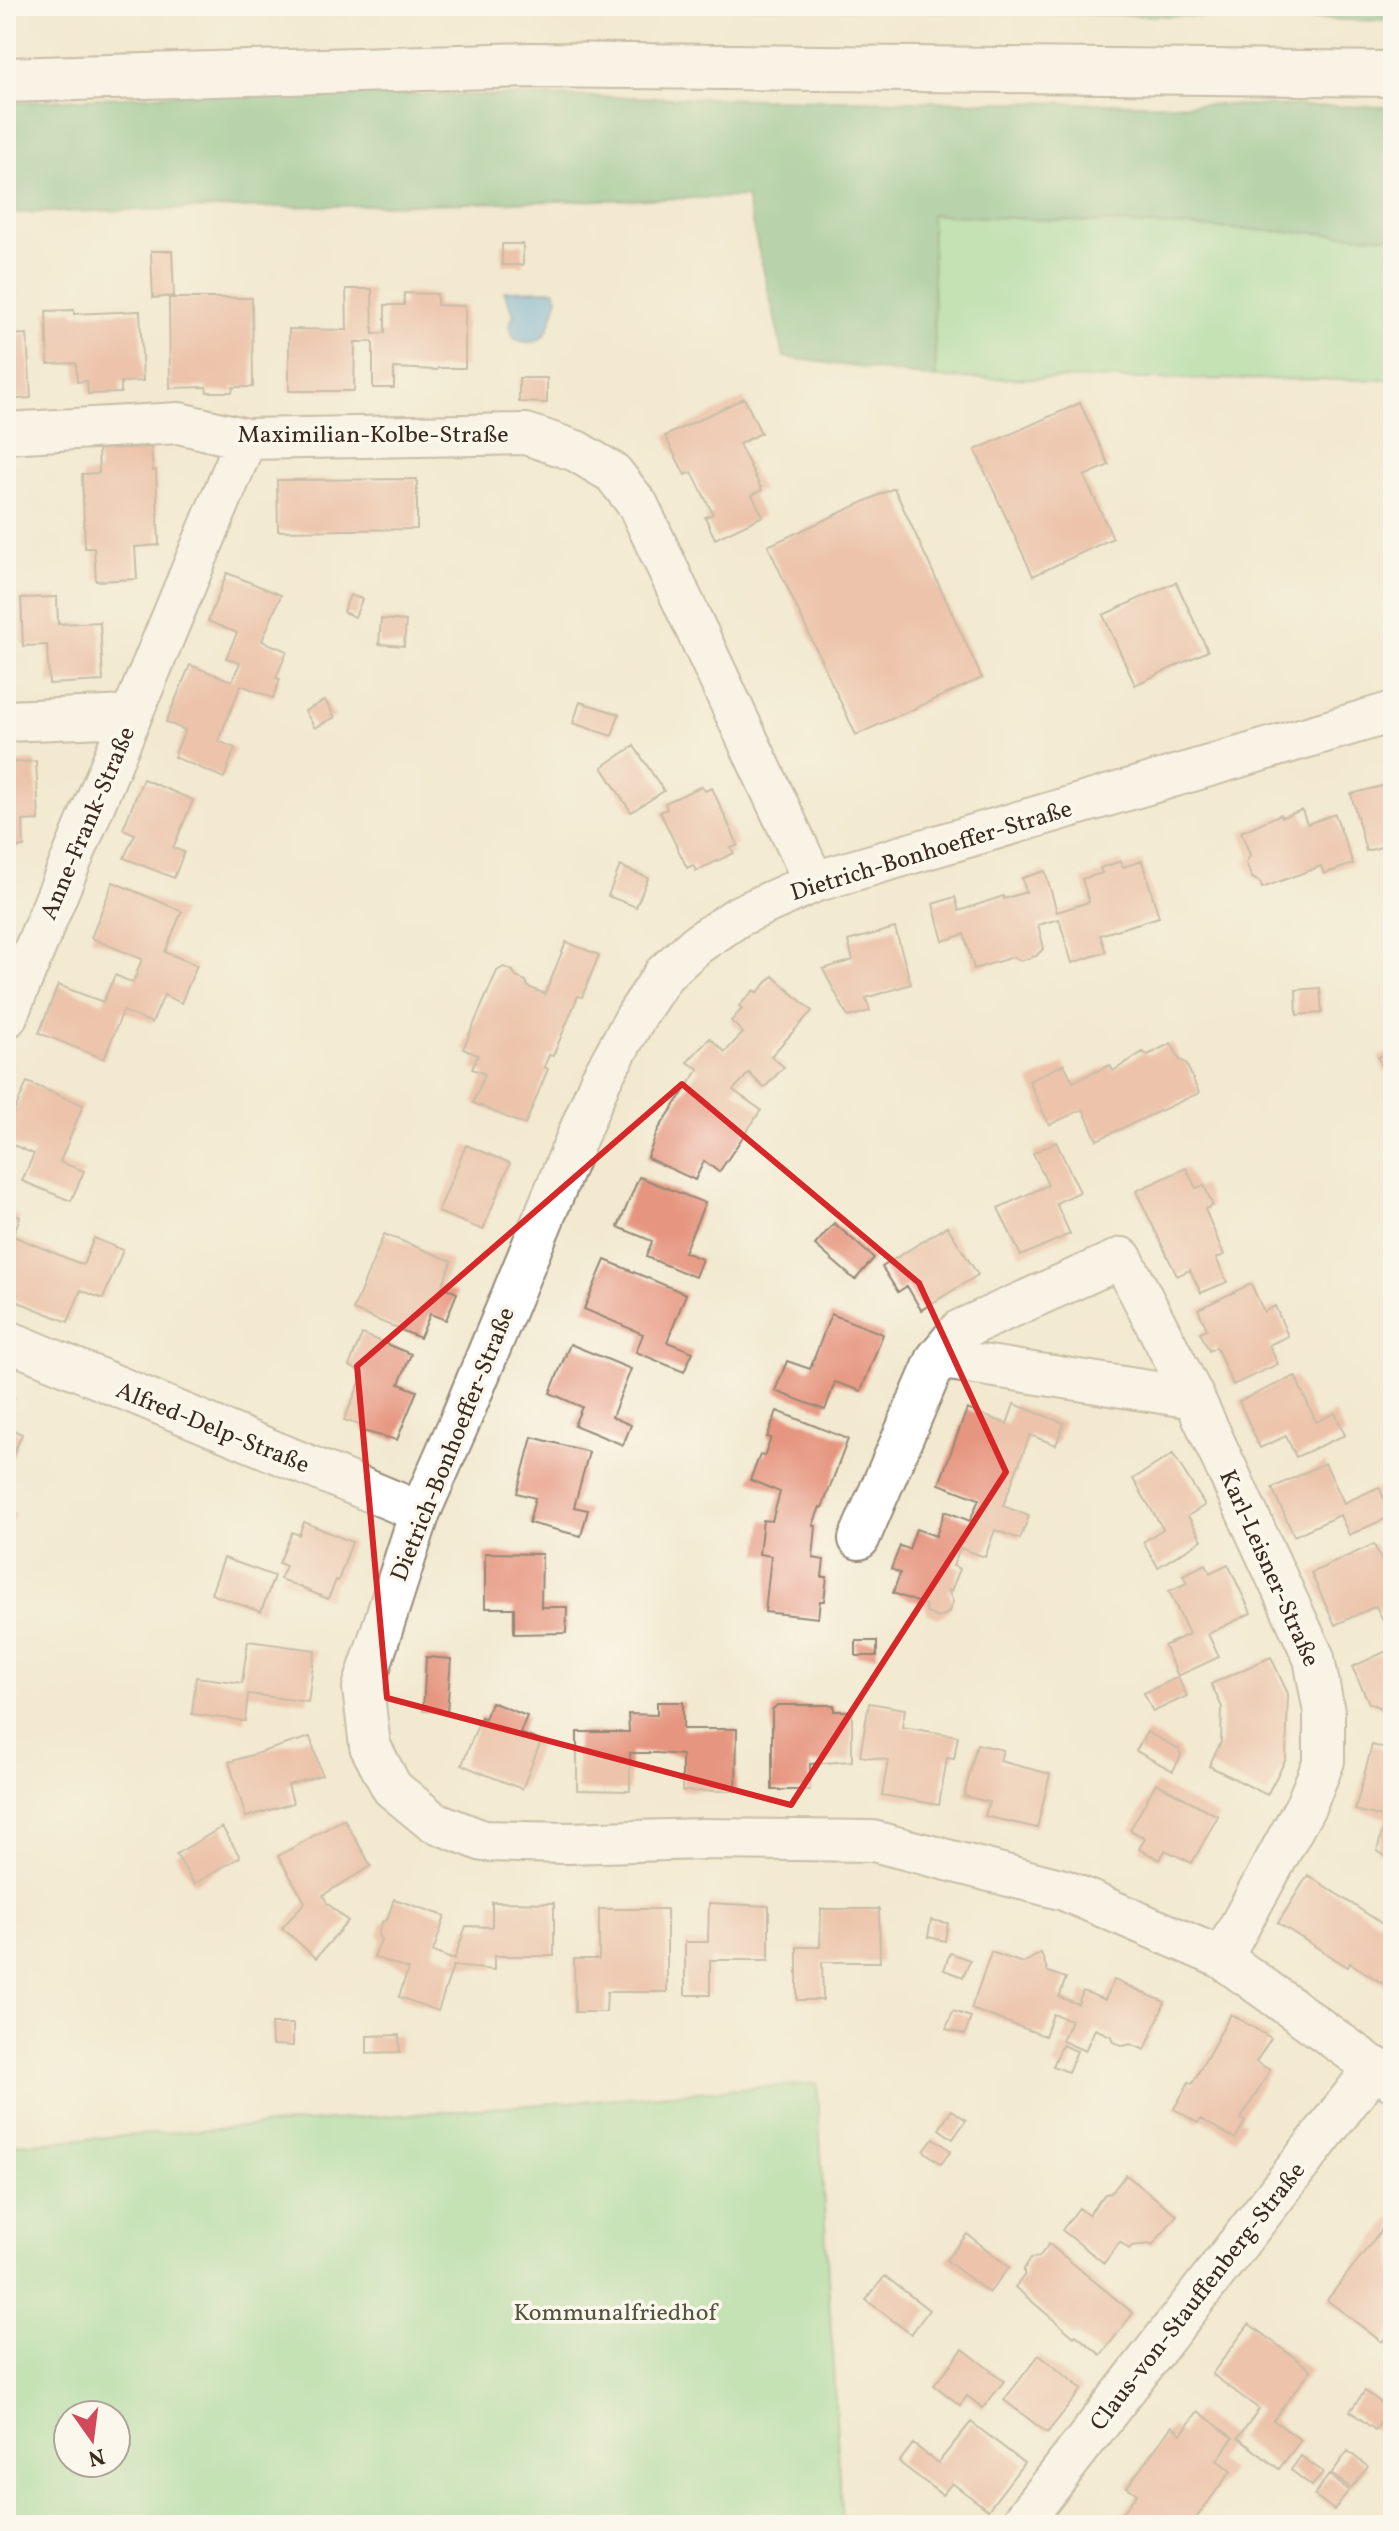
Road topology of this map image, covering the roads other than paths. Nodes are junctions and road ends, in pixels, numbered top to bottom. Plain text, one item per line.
1 (1393, 74) edge
2 (6, 80) edge
3 (6, 433) edge
4 (246, 439) junction
5 (1393, 712) edge
6 (131, 716) junction
7 (6, 721) edge
8 (814, 882) junction
9 (6, 1018) edge
10 (6, 1340) edge
11 (937, 1358) junction
12 (1194, 1398) junction
13 (420, 1512) junction
14 (859, 1539) dead end
15 (1222, 1958) junction
16 (1384, 2074) edge
17 (1020, 2525) edge

1 - 2 highway
3 - 4 street, Maximilian-Kolbe-Straße
4 - 6 street, Anne-Frank-Straße
4 - 8 street, Maximilian-Kolbe-Straße
5 - 8 street, Dietrich-Bonhoeffer-Straße
6 - 7 street, Anne-Frank-Straße
6 - 9 street, Anne-Frank-Straße
8 - 13 street, Dietrich-Bonhoeffer-Straße
10 - 13 street, Alfred-Delp-Straße
11 - 12 street
11 - 12 street, Karl-Leisner-Straße
11 - 14 street, Karl-Leisner-Straße
12 - 15 street, Karl-Leisner-Straße
13 - 15 street, Dietrich-Bonhoeffer-Straße
15 - 16 street, Dietrich-Bonhoeffer-Straße
16 - 17 street, Claus-von-Stauffenberg-Straße

